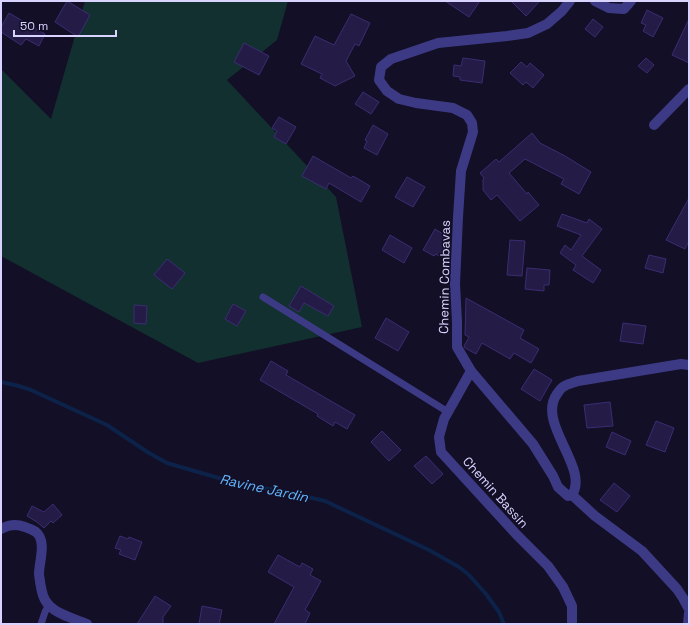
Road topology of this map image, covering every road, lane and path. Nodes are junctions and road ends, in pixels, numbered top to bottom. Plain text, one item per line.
1 (570, 1) edge
2 (595, 1) edge
3 (631, 1) edge
4 (689, 89) edge
5 (654, 125) dead end
6 (263, 297) dead end
7 (689, 365) edge
8 (472, 371) junction
9 (448, 412) junction
10 (572, 495) junction
11 (1, 529) edge
12 (49, 605) junction
13 (689, 609) edge
14 (689, 613) edge
15 (41, 624) edge
16 (87, 624) edge
17 (572, 624) edge
18 (688, 624) edge

1 - 8 street, Chemin Combavas
2 - 3 street
4 - 5 street
6 - 9 lane
7 - 10 street
8 - 9 street, Chemin Bassin
8 - 10 street, Chemin Combavas
9 - 17 street, Chemin Bassin
10 - 13 street, Chemin Combavas
11 - 12 street
12 - 15 lane
12 - 16 street
14 - 18 street

